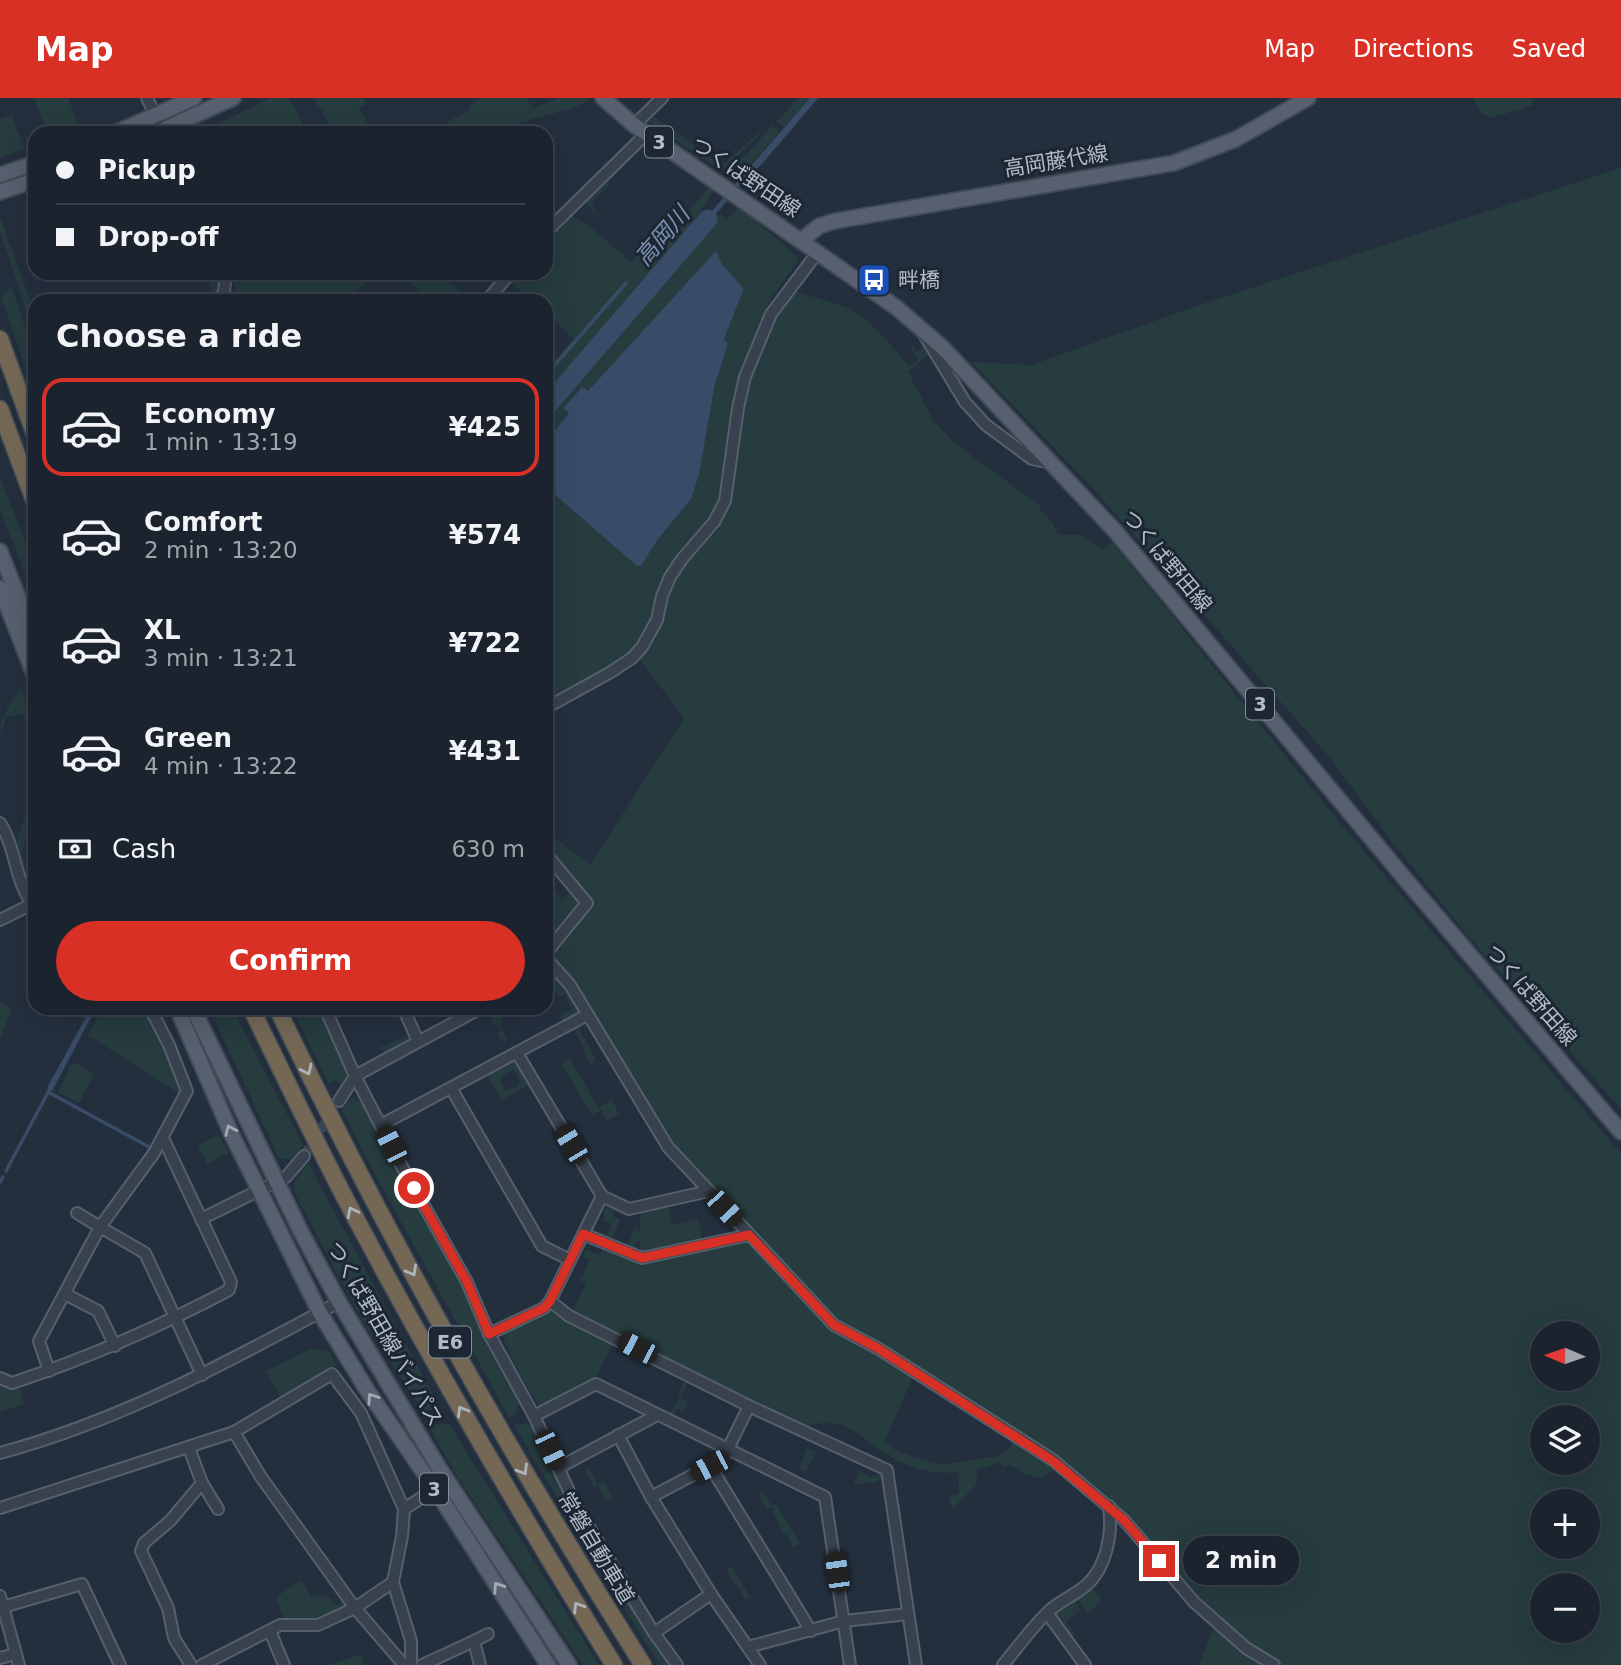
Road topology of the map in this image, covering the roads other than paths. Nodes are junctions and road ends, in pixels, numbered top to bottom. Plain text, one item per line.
1 (147, 98) edge
2 (194, 98) edge
3 (233, 98) edge
4 (603, 98) edge
5 (662, 98) edge
6 (1308, 98) edge
7 (156, 116) junction
8 (634, 125) junction
9 (132, 126) edge
10 (159, 126) edge
11 (174, 126) edge
12 (647, 134) junction
13 (28, 165) edge
14 (0, 175) edge
15 (28, 182) edge
16 (0, 192) edge
17 (553, 225) edge
18 (802, 240) junction
19 (818, 252) junction
20 (505, 280) edge
21 (492, 294) edge
22 (918, 325) junction
23 (0, 339) edge
24 (0, 409) edge
25 (28, 416) edge
26 (1051, 463) junction
27 (28, 484) edge
28 (0, 551) edge
29 (0, 588) edge
30 (28, 622) edge
31 (28, 659) edge
32 (553, 701) edge
33 (0, 823) edge
34 (553, 862) edge
35 (28, 893) edge
36 (28, 906) edge
37 (0, 920) edge
38 (553, 946) edge
39 (553, 964) edge
40 (154, 1015) edge
41 (180, 1015) edge
42 (196, 1015) edge
43 (254, 1015) edge
44 (281, 1015) edge
45 (328, 1015) edge
46 (406, 1015) edge
47 (468, 1015) edge
48 (587, 1016) junction
49 (418, 1041) junction
50 (517, 1053) junction
51 (355, 1076) junction
52 (451, 1088) junction
53 (340, 1101) tunnel mouth
54 (381, 1125) junction
55 (1621, 1132) edge
56 (163, 1138) junction
57 (304, 1156) tunnel mouth
58 (276, 1182) junction
59 (709, 1191) junction
60 (259, 1192) junction
61 (602, 1196) junction
62 (77, 1213) dead end
63 (201, 1219) junction
64 (100, 1227) junction
65 (583, 1234) junction
66 (749, 1235) junction
67 (570, 1260) junction
68 (65, 1294) junction
69 (550, 1301) junction
70 (339, 1302) junction
71 (320, 1313) junction
72 (175, 1318) junction
73 (489, 1334) junction
74 (115, 1346) junction
75 (49, 1371) junction
76 (202, 1375) junction
77 (0, 1378) edge
78 (749, 1406) junction
79 (657, 1415) junction
80 (534, 1416) junction
81 (234, 1432) junction
82 (618, 1435) junction
83 (189, 1448) junction
84 (728, 1449) junction
85 (0, 1453) edge
86 (710, 1466) junction
87 (558, 1468) junction
88 (202, 1483) junction
89 (435, 1489) junction
90 (651, 1497) junction
91 (1109, 1506) junction
92 (0, 1508) edge
93 (218, 1508) dead end
94 (404, 1509) junction
95 (393, 1582) junction
96 (711, 1594) junction
97 (1, 1602) edge
98 (355, 1608) junction
99 (1047, 1613) junction
100 (908, 1614) junction
101 (844, 1621) junction
102 (270, 1631) junction
103 (811, 1631) junction
104 (654, 1633) junction
105 (488, 1634) dead end
106 (474, 1641) junction
107 (748, 1647) junction
108 (0, 1658) edge
109 (17, 1659) edge
110 (120, 1665) edge
111 (191, 1665) edge
112 (202, 1665) edge
113 (284, 1665) edge
114 (404, 1665) edge
115 (411, 1665) edge
116 (422, 1665) edge
117 (480, 1665) edge
118 (548, 1665) edge
119 (569, 1665) edge
120 (614, 1665) edge
121 (643, 1665) edge
122 (677, 1665) edge
123 (760, 1665) edge
124 (850, 1665) edge
125 (916, 1665) edge
126 (1003, 1665) edge
127 (1085, 1665) edge
128 (1274, 1665) edge

1 - 7 street
2 - 7 main road
3 - 11 main road
4 - 8 main road, つくば野田線 / 3
5 - 8 street
6 - 18 main road, 高岡藤代線
7 - 9 main road
7 - 10 street
8 - 12 main road, つくば野田線 / 3
12 - 17 street
12 - 18 main road, つくば野田線 / 3
13 - 14 main road
15 - 16 main road
18 - 19 main road, つくば野田線 / 3
19 - 22 main road, つくば野田線 / 3
19 - 32 street
20 - 21 street
22 - 26 main road, つくば野田線 / 3
22 - 26 street
23 - 25 highway
24 - 27 highway
26 - 55 main road, つくば野田線 / 3
28 - 30 main road
29 - 31 main road
33 - 35 street
34 - 38 street
36 - 37 street
39 - 48 street
40 - 56 street
60 -> 41 main road, つくば野田線バイパス / 3
42 - 58 main road, つくば野田線バイパス / 3
120 -> 43 highway, E6
44 -> 121 highway, 常磐自動車道 / E6
45 - 51 street
46 - 49 street
47 - 49 street
48 - 50 street
48 - 59 street
49 - 51 street
50 - 52 street
50 - 61 street
51 - 53 street
51 - 54 street
52 - 54 street
52 - 67 street
54 - 73 street
56 - 63 street
56 - 64 street
57 - 58 street
58 - 60 street
58 - 70 main road, つくば野田線バイパス / 3
59 - 61 street
59 - 66 street
60 - 63 street
60 - 71 main road, つくば野田線バイパス / 3
61 - 65 street
62 - 64 street
63 - 72 street
64 - 68 street
64 - 72 street
65 - 66 street
65 - 67 street
66 - 91 street
67 - 69 street
68 - 74 street
68 - 75 street
69 - 73 street
69 - 78 street
70 - 71 street
70 - 119 main road, つくば野田線バイパス / 3
71 - 76 street
89 -> 71 main road, つくば野田線バイパス / 3
72 - 74 street
72 - 76 street
73 - 80 street
74 - 75 street
75 - 77 street
76 - 85 street
78 - 84 street
78 - 100 street
79 - 80 street
79 - 82 street
79 - 84 street
80 - 87 street
81 - 83 street
81 - 94 street
81 - 98 street
82 - 87 street
82 - 90 street
83 - 88 street
83 - 92 street
84 - 86 street
84 - 101 street
86 - 90 street
86 - 103 street
87 - 104 street
88 - 93 street
88 - 111 street
89 - 94 street
118 -> 89 main road, つくば野田線バイパス / 3
90 - 96 street
91 - 99 street
91 - 128 street
94 - 95 street
95 - 98 street
95 - 115 street
96 - 104 street
96 - 107 street
97 - 109 street
97 - 110 street
98 - 102 street
98 - 114 street
99 - 126 street
99 - 127 street
100 - 101 street
100 - 125 street
101 - 103 street
101 - 124 street
102 - 112 street
102 - 113 street
103 - 107 street
104 - 122 street
105 - 106 street
106 - 116 street
106 - 117 street
107 - 123 street
108 - 109 street

